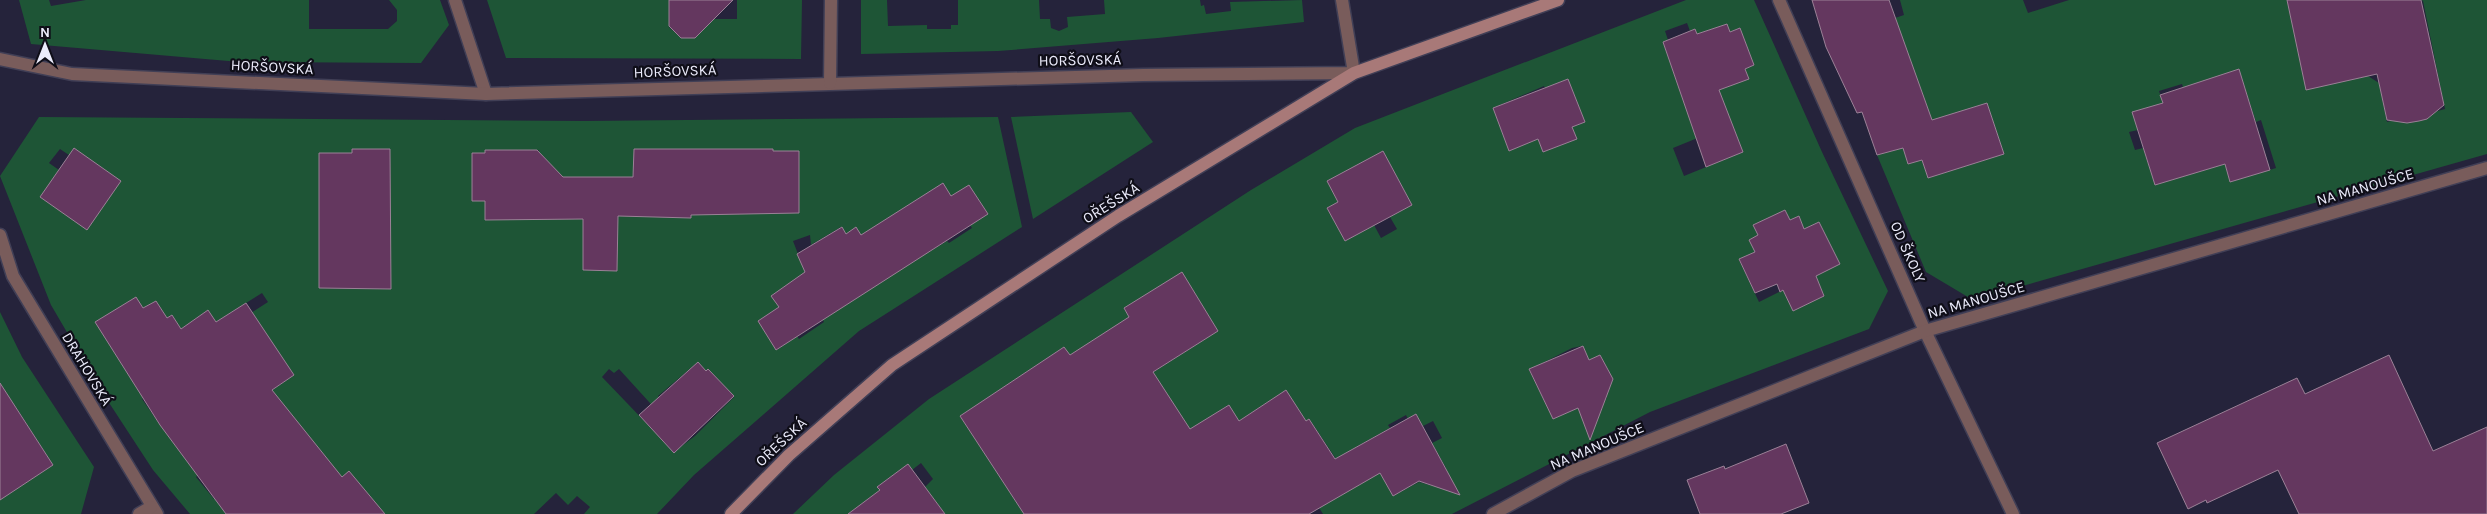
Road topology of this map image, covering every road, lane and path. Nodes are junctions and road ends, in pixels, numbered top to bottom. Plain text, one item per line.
1 (455, 0) edge
2 (831, 0) edge
3 (1342, 0) edge
4 (1558, 0) edge
5 (1779, 0) edge
6 (0, 59) edge
7 (1354, 73) junction
8 (830, 83) junction
9 (486, 94) junction
10 (2487, 168) edge
11 (0, 235) edge
12 (1925, 331) junction
13 (154, 511) edge
14 (139, 514) edge
15 (731, 514) edge
16 (1493, 514) edge
17 (2013, 514) edge

1 - 9 street
2 - 8 street
3 - 7 street
4 - 7 street, OŘEŠSKÁ
5 - 12 street, OD ŠKOLY
6 - 9 street, HORŠOVSKÁ
7 - 8 street, HORŠOVSKÁ
7 - 15 street, OŘEŠSKÁ
8 - 9 street, HORŠOVSKÁ
10 - 12 street, NA MANOUŠCE
11 - 13 street, DRAHOVSKÁ
12 - 16 street, NA MANOUŠCE
12 - 17 street, OD ŠKOLY
13 - 14 street

